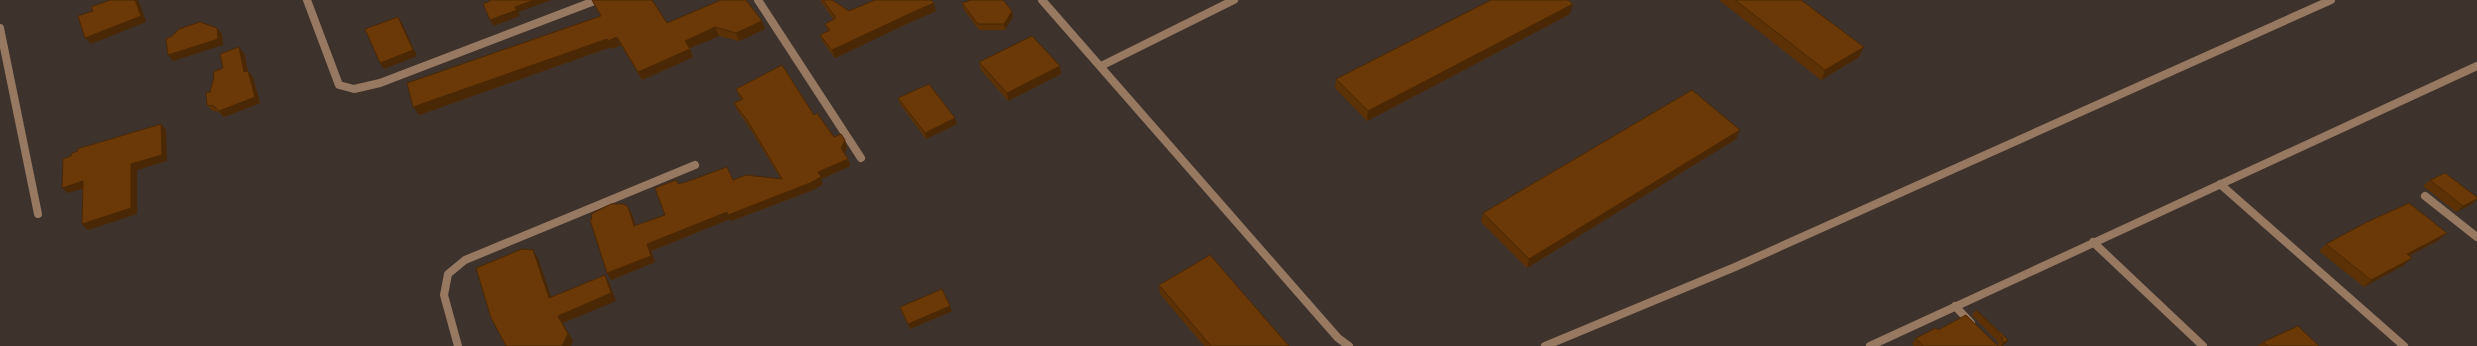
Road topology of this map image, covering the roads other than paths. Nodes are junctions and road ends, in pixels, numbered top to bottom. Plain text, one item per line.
1 (307, 0) edge
2 (597, 0) edge
3 (758, 0) edge
4 (1042, 0) edge
5 (1234, 0) edge
6 (2331, 0) edge
7 (0, 28) edge
8 (1101, 66) junction
9 (2477, 66) edge
10 (861, 158) dead end
11 (695, 165) dead end
12 (2220, 184) junction
13 (2425, 196) dead end
14 (38, 214) dead end
15 (2477, 237) edge
16 (2093, 242) junction
17 (1955, 306) junction
18 (1977, 329) edge
19 (458, 346) edge
20 (1349, 346) edge
21 (1545, 346) edge
22 (1870, 346) edge
23 (2204, 346) edge
24 (2404, 346) edge

1 - 2 street
3 - 10 street
4 - 8 street
5 - 8 street
6 - 21 street
7 - 14 street
8 - 20 street
9 - 12 street
11 - 19 street
12 - 16 street
12 - 24 street
13 - 15 street
16 - 17 street
16 - 23 street
17 - 18 street
17 - 22 street

